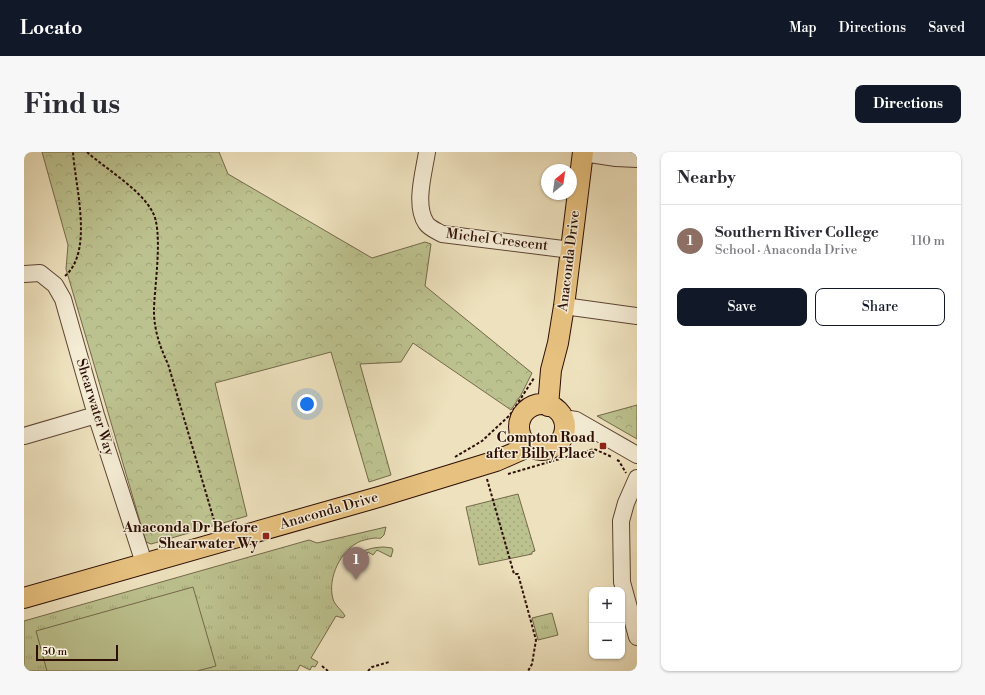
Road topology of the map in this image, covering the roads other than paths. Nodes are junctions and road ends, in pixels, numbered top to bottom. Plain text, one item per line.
1 (427, 152) edge
2 (583, 153) edge
3 (637, 159) edge
4 (571, 250) junction
5 (24, 274) edge
6 (564, 306) junction
7 (637, 316) edge
8 (96, 415) junction
9 (552, 416) junction
10 (24, 436) edge
11 (526, 442) junction
12 (637, 456) edge
13 (637, 478) edge
14 (144, 563) junction
15 (24, 598) edge
16 (637, 637) edge

1 - 4 street, Michel Crescent
2 - 3 street
2 - 4 main road, Anaconda Drive
4 - 6 main road, Anaconda Drive
5 - 8 street, Shearwater Way
6 - 7 street
6 - 9 main road, Anaconda Drive
8 - 10 street
8 - 14 street, Shearwater Way
9 - 11 main road
9 - 11 main road
9 - 12 street
11 - 14 main road, Anaconda Drive
13 - 16 street
14 - 15 main road, Anaconda Drive

